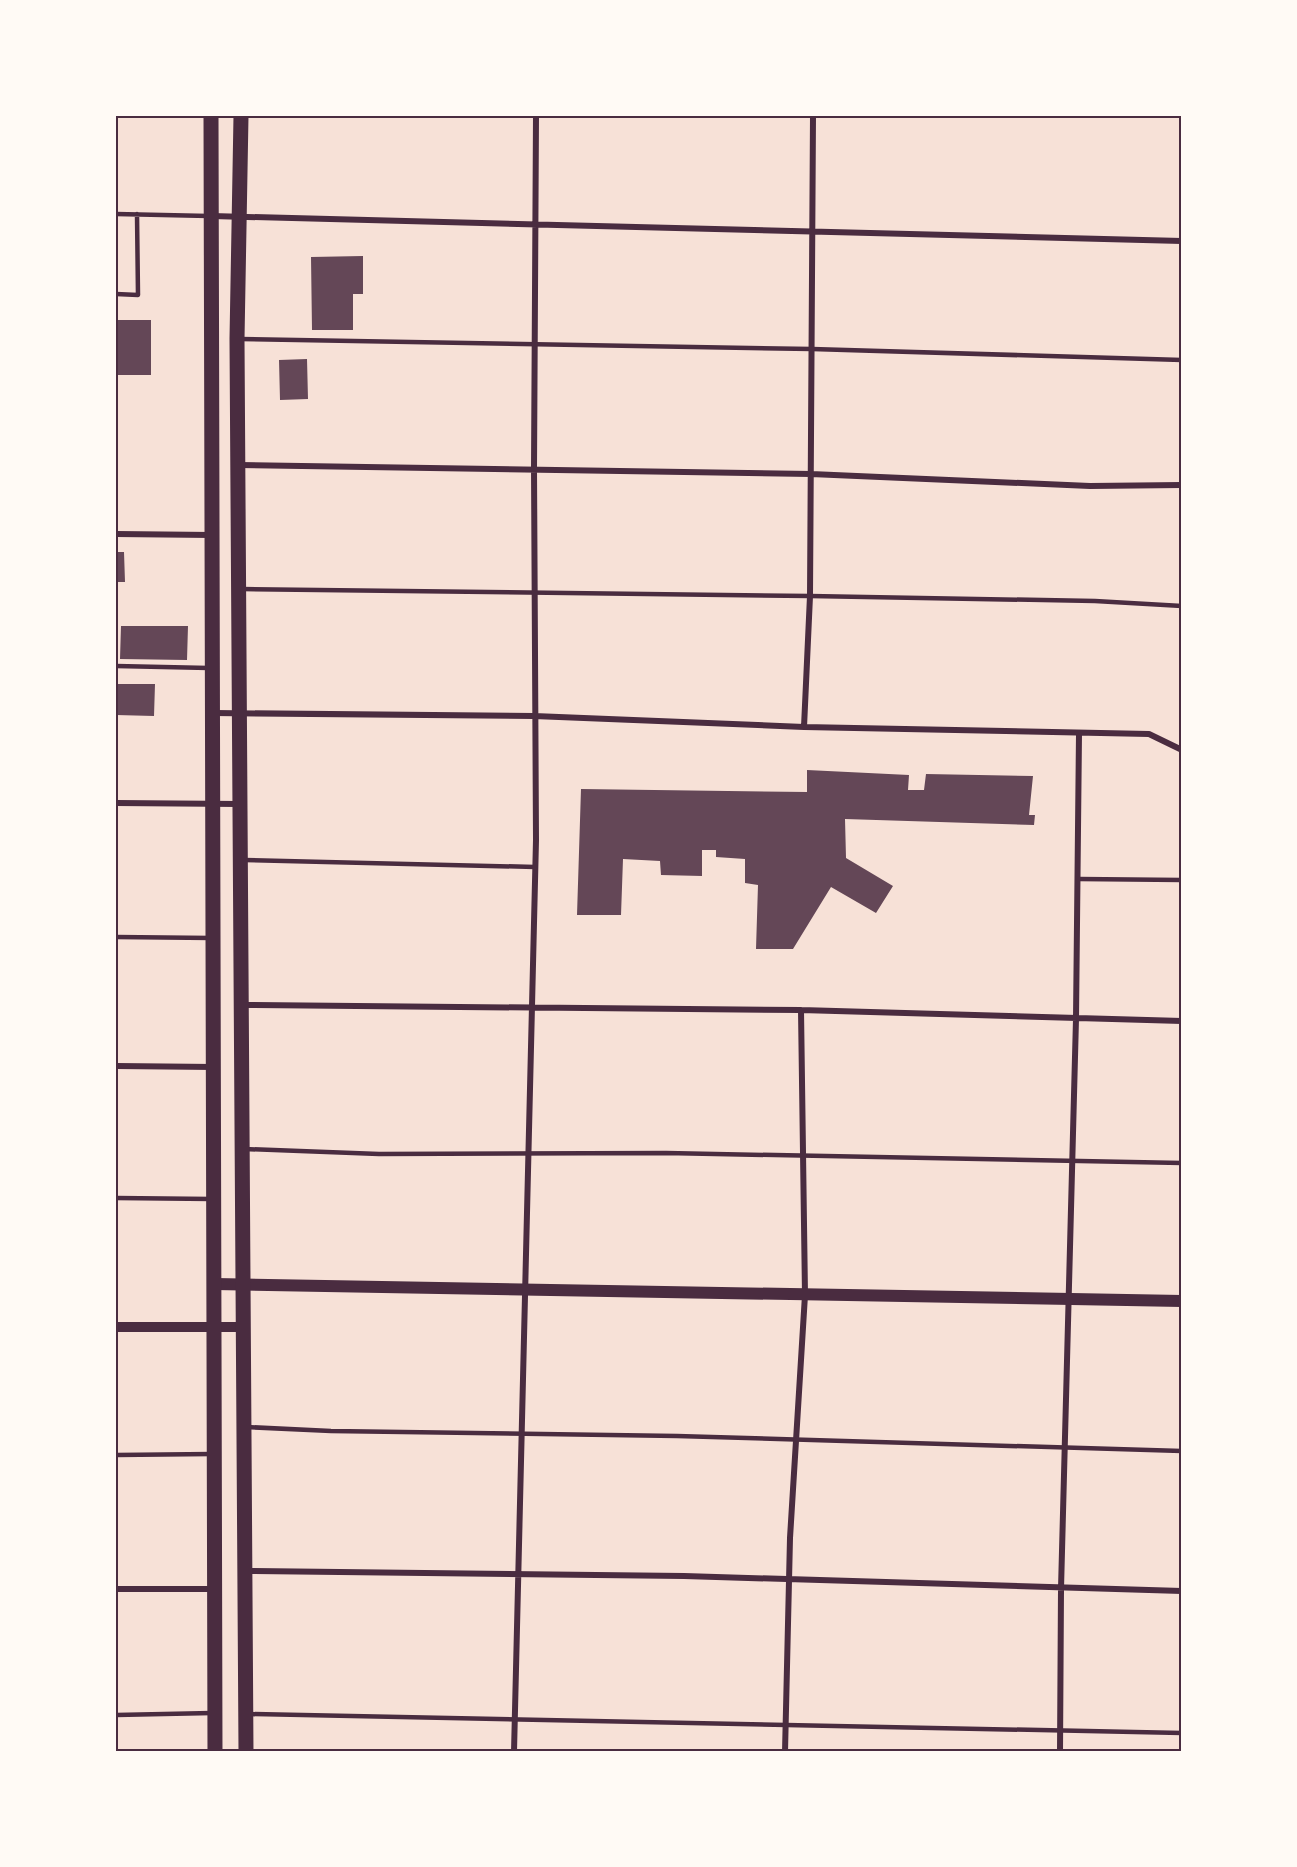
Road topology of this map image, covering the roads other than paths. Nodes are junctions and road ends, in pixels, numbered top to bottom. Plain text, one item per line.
1 (211, 116) edge
2 (241, 116) edge
3 (536, 116) edge
4 (813, 116) edge
5 (116, 214) edge
6 (137, 214) junction
7 (212, 216) junction
8 (238, 216) junction
9 (535, 223) junction
10 (811, 231) junction
11 (1182, 241) edge
12 (116, 294) edge
13 (237, 339) junction
14 (534, 344) junction
15 (812, 349) junction
16 (1182, 360) edge
17 (239, 465) junction
18 (534, 468) junction
19 (811, 474) junction
20 (1182, 485) edge
21 (116, 534) edge
22 (212, 535) junction
23 (238, 589) junction
24 (534, 591) junction
25 (810, 596) junction
26 (1182, 606) edge
27 (116, 666) edge
28 (212, 668) junction
29 (240, 712) junction
30 (212, 713) junction
31 (534, 716) junction
32 (804, 727) junction
33 (1079, 734) junction
34 (1182, 750) edge
35 (116, 803) edge
36 (213, 804) junction
37 (240, 804) junction
38 (241, 860) junction
39 (535, 867) junction
40 (1079, 879) junction
41 (1182, 880) edge
42 (116, 937) edge
43 (213, 938) junction
44 (242, 1005) junction
45 (532, 1008) junction
46 (801, 1010) junction
47 (1076, 1019) junction
48 (1182, 1021) edge
49 (116, 1066) edge
50 (214, 1067) junction
51 (241, 1149) junction
52 (530, 1154) junction
53 (803, 1155) junction
54 (1073, 1160) junction
55 (1182, 1163) edge
56 (116, 1198) edge
57 (215, 1199) junction
58 (215, 1284) junction
59 (242, 1285) junction
60 (525, 1290) junction
61 (805, 1295) junction
62 (1069, 1299) junction
63 (1182, 1301) edge
64 (116, 1327) edge
65 (243, 1327) junction
66 (215, 1328) junction
67 (243, 1426) junction
68 (522, 1434) junction
69 (796, 1440) junction
70 (1065, 1446) junction
71 (1182, 1451) edge
72 (215, 1454) junction
73 (116, 1455) edge
74 (243, 1571) junction
75 (520, 1573) junction
76 (789, 1580) junction
77 (116, 1589) edge
78 (216, 1589) junction
79 (1061, 1589) junction
80 (1182, 1591) edge
81 (216, 1713) junction
82 (245, 1714) junction
83 (116, 1715) edge
84 (516, 1718) junction
85 (785, 1725) junction
86 (1061, 1731) junction
87 (1182, 1733) edge
88 (215, 1752) edge
89 (246, 1752) edge
90 (514, 1752) edge
91 (785, 1752) edge
92 (1060, 1752) edge

1 - 7 highway
2 - 8 highway
3 - 9 street
4 - 10 street
5 - 6 lane
6 - 7 lane
6 - 12 lane
7 - 8 street
7 - 22 highway
8 - 9 street
8 - 13 highway
9 - 10 street
9 - 14 street
10 - 11 street
10 - 15 street
13 - 14 lane
13 - 17 highway
14 - 15 lane
14 - 18 street
15 - 16 lane
15 - 19 street
17 - 18 street
17 - 23 highway
18 - 19 street
18 - 24 street
19 - 20 street
19 - 25 street
21 - 22 street
22 - 28 highway
23 - 24 lane
23 - 29 highway
24 - 25 lane
24 - 31 street
25 - 26 lane
25 - 32 street
27 - 28 lane
28 - 30 highway
29 - 30 street
29 - 31 street
29 - 37 highway
30 - 36 highway
31 - 32 street
31 - 39 street
32 - 33 street
33 - 34 street
33 - 40 street
35 - 36 street
36 - 37 street
36 - 43 highway
37 - 38 highway
38 - 39 lane
38 - 44 highway
39 - 45 street
40 - 41 lane
40 - 47 street
42 - 43 lane
43 - 50 highway
44 - 45 street
44 - 51 highway
45 - 46 street
45 - 52 street
46 - 47 street
46 - 53 street
47 - 48 street
47 - 54 street
49 - 50 street
50 - 57 highway
51 - 52 lane
51 - 59 highway
52 - 53 lane
52 - 60 street
53 - 54 lane
53 - 61 street
54 - 55 lane
54 - 62 street
56 - 57 lane
57 - 58 highway
58 - 59 main road
58 - 66 highway
59 - 60 main road
59 - 65 highway
60 - 61 main road
60 - 68 street
61 - 62 main road
61 - 69 street
62 - 63 main road
62 - 70 street
64 - 66 street
65 - 66 street
65 - 67 highway
66 - 72 highway
67 - 68 lane
67 - 74 highway
68 - 69 lane
68 - 75 street
69 - 70 lane
69 - 76 street
70 - 71 lane
70 - 79 street
72 - 73 lane
72 - 78 highway
74 - 75 street
74 - 82 highway
75 - 76 street
75 - 84 street
76 - 79 street
76 - 85 street
77 - 78 street
78 - 81 highway
79 - 80 street
79 - 86 street
81 - 83 lane
81 - 88 highway
82 - 84 lane
82 - 89 highway
84 - 85 lane
84 - 90 street
85 - 86 lane
85 - 91 street
86 - 87 lane
86 - 92 street

